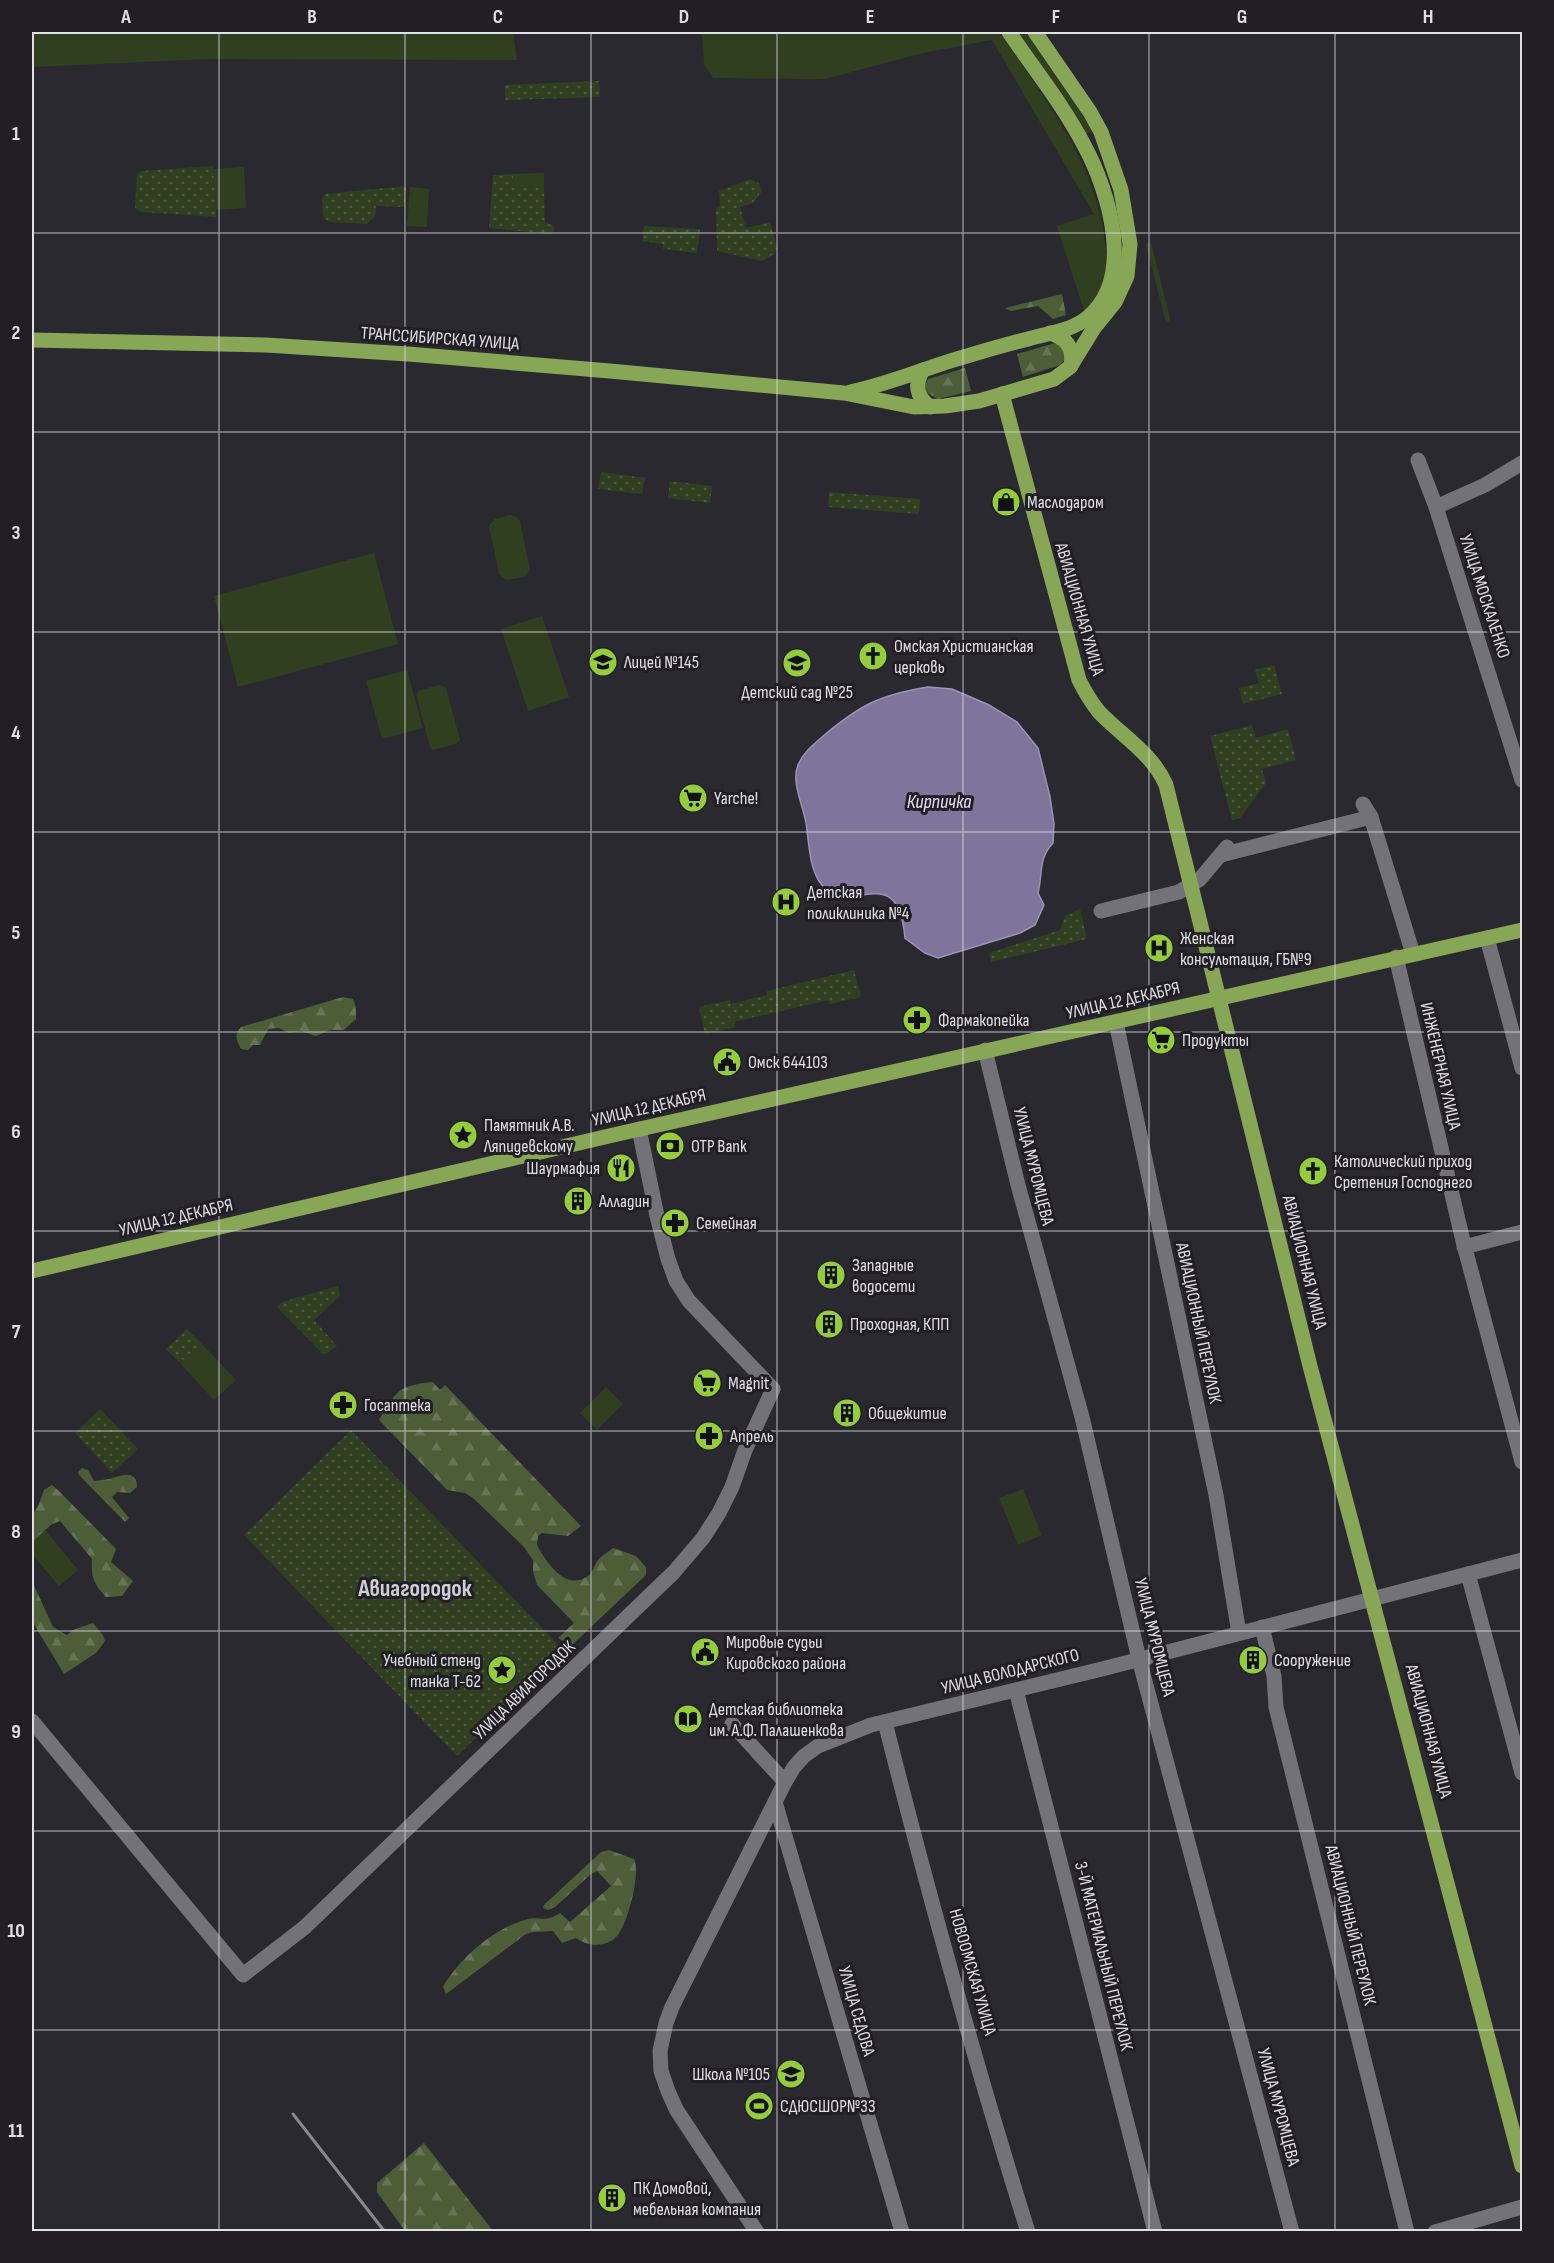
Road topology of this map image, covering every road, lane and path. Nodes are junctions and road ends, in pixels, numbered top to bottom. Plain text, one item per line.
1 (1009, 32) edge
2 (1035, 32) edge
3 (1050, 333) junction
4 (32, 340) edge
5 (1070, 367) junction
6 (922, 370) junction
7 (844, 393) junction
8 (1002, 394) junction
9 (930, 407) junction
10 (1418, 460) dead end
11 (1522, 463) edge
12 (1436, 507) junction
13 (1522, 780) edge
14 (1191, 886) junction
15 (1101, 911) dead end
16 (1522, 930) edge
17 (1487, 938) junction
18 (1413, 954) junction
19 (1396, 957) junction
20 (1218, 998) junction
21 (1116, 1022) junction
22 (985, 1050) junction
23 (1522, 1068) edge
24 (639, 1129) junction
25 (1522, 1232) edge
26 (1464, 1247) junction
27 (32, 1271) edge
28 (1522, 1462) edge
29 (1522, 1560) edge
30 (1468, 1574) junction
31 (1374, 1599) junction
32 (1262, 1628) junction
33 (1239, 1633) junction
34 (1139, 1659) junction
35 (1016, 1690) junction
36 (32, 1721) edge
37 (885, 1722) junction
38 (732, 1724) dead end
39 (1522, 1773) edge
40 (785, 1782) junction
41 (775, 1802) junction
42 (1522, 2166) edge
43 (1522, 2207) edge
44 (758, 2232) edge
45 (902, 2232) edge
46 (1028, 2232) edge
47 (1155, 2232) edge
48 (1292, 2232) edge
49 (1407, 2232) edge
50 (1435, 2232) edge

1 - 3 main road
2 - 5 main road
3 - 5 main road
3 - 6 main road
4 - 7 main road, ТРАНССИБИРСКАЯ УЛИЦА
5 - 8 main road
6 - 7 main road
6 - 9 main road
7 - 9 main road
8 - 9 main road
8 - 14 main road, АВИАЦИОННАЯ УЛИЦА
10 - 12 street, УЛИЦА МОСКАЛЕНКО
11 - 12 street
12 - 13 street, УЛИЦА МОСКАЛЕНКО
14 - 15 street
14 - 18 street
14 - 20 main road, АВИАЦИОННАЯ УЛИЦА
16 - 17 main road, УЛИЦА 12 ДЕКАБРЯ
17 - 18 main road, УЛИЦА 12 ДЕКАБРЯ
17 - 23 street
18 - 19 main road, УЛИЦА 12 ДЕКАБРЯ
19 - 20 main road, УЛИЦА 12 ДЕКАБРЯ
19 - 26 street, ИНЖЕНЕРНАЯ УЛИЦА
20 - 21 main road, УЛИЦА 12 ДЕКАБРЯ
20 - 31 main road, АВИАЦИОННАЯ УЛИЦА
21 - 22 main road, УЛИЦА 12 ДЕКАБРЯ
21 - 33 street, АВИАЦИОННЫЙ ПЕРЕУЛОК
22 - 24 main road, УЛИЦА 12 ДЕКАБРЯ
22 - 34 street, УЛИЦА МУРОМЦЕВА
24 - 27 main road, УЛИЦА 12 ДЕКАБРЯ
24 - 36 street, УЛИЦА АВИАГОРОДОК
25 - 26 street
26 - 28 street, ИНЖЕНЕРНАЯ УЛИЦА
29 - 30 street, УЛИЦА ВОЛОДАРСКОГО
30 - 31 street, УЛИЦА ВОЛОДАРСКОГО
30 - 39 street
31 - 32 street, УЛИЦА ВОЛОДАРСКОГО
31 - 42 main road, АВИАЦИОННАЯ УЛИЦА
32 - 33 street, УЛИЦА ВОЛОДАРСКОГО
32 - 49 street, АВИАЦИОННЫЙ ПЕРЕУЛОК
33 - 34 street, УЛИЦА ВОЛОДАРСКОГО
34 - 35 street, УЛИЦА ВОЛОДАРСКОГО
34 - 48 street, УЛИЦА МУРОМЦЕВА
35 - 37 street, УЛИЦА ВОЛОДАРСКОГО
35 - 47 street, 3-Й МАТЕРИАЛЬНЫЙ ПЕРЕУЛОК
37 - 40 street, УЛИЦА ВОЛОДАРСКОГО
37 - 46 street, НОВООМСКАЯ УЛИЦА
38 - 40 street
40 - 41 street, УЛИЦА ВОЛОДАРСКОГО
41 - 44 street, УЛИЦА ВОЛОДАРСКОГО
41 - 45 street, УЛИЦА СЕДОВА
43 - 50 street

